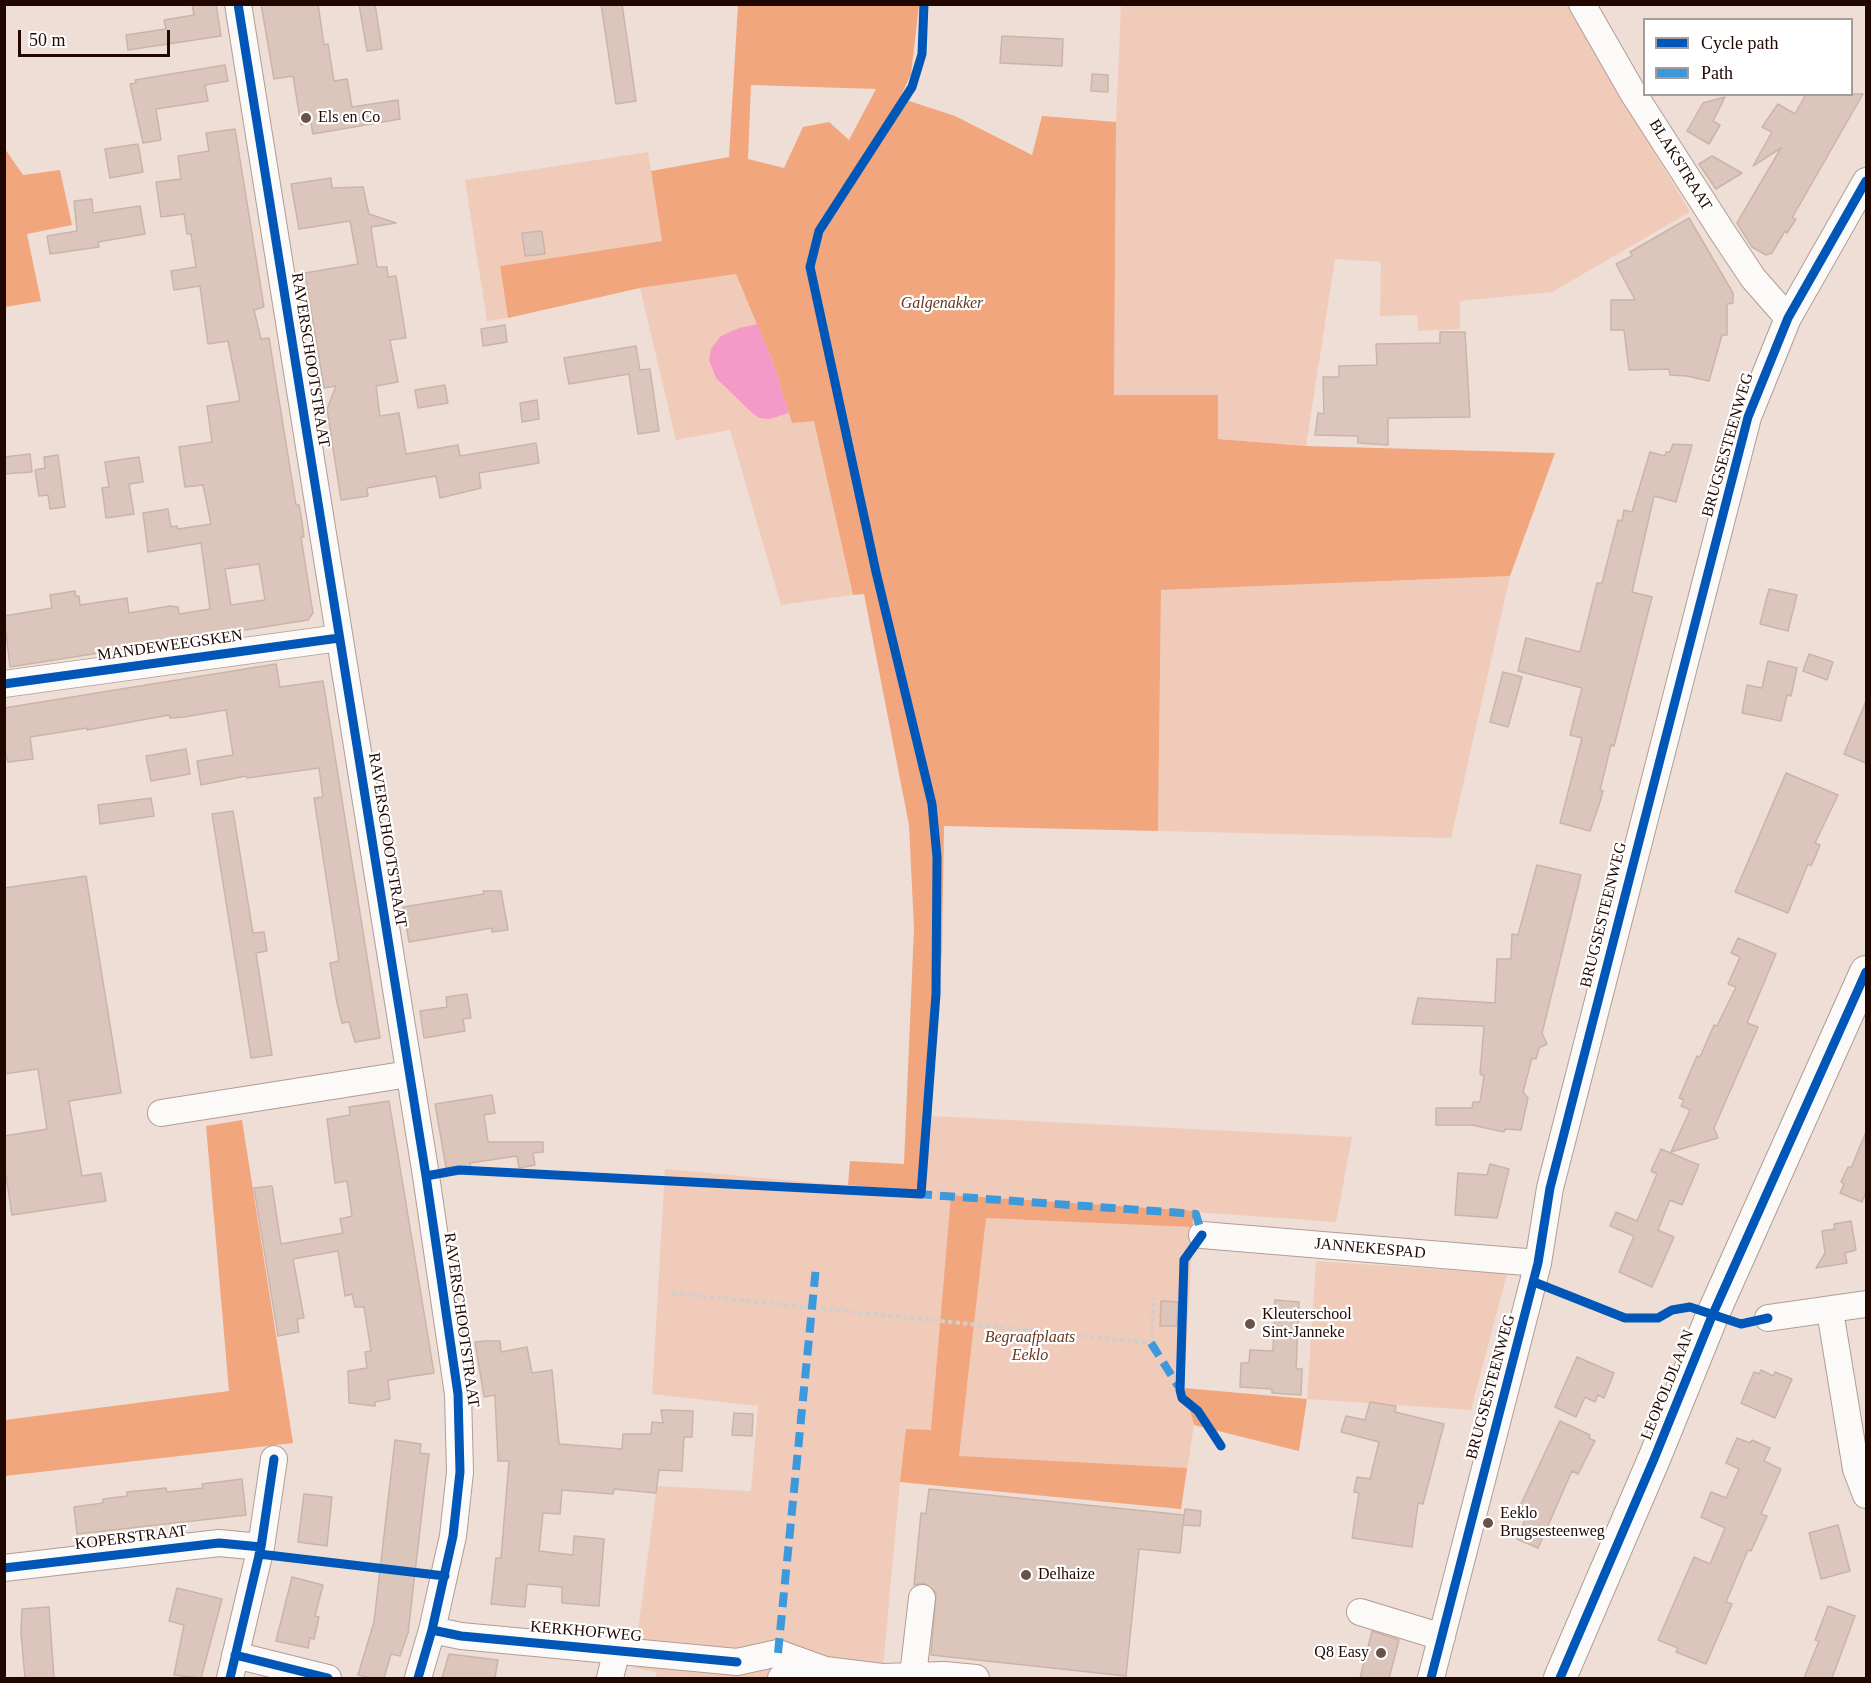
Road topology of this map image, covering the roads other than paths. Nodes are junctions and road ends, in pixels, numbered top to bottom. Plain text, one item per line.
1 (238, 4) edge
2 (1582, 4) edge
3 (1866, 181) edge
4 (1788, 318) junction
5 (339, 638) junction
6 (4, 684) edge
7 (1866, 972) edge
8 (409, 1074) junction
9 (161, 1113) dead end
10 (1202, 1235) dead end
11 (1538, 1263) junction
12 (1866, 1304) edge
13 (1830, 1311) junction
14 (1768, 1318) dead end
15 (274, 1459) dead end
16 (1866, 1495) edge
17 (261, 1547) junction
18 (4, 1568) edge
19 (922, 1598) dead end
20 (1360, 1612) dead end
21 (432, 1630) junction
22 (1442, 1637) junction
23 (617, 1649) junction
24 (737, 1662) junction
25 (232, 1667) edge
26 (825, 1670) junction
27 (328, 1678) edge
28 (418, 1678) edge
29 (610, 1678) edge
30 (771, 1678) edge
31 (781, 1678) edge
32 (921, 1678) edge
33 (976, 1678) edge
34 (1431, 1678) edge
35 (1560, 1678) edge

1 - 5 street, RAVERSCHOOTSTRAAT
2 - 4 street, BLAKSTRAAT
3 - 4 street, BRUGSESTEENWEG
4 - 11 street, BRUGSESTEENWEG
5 - 6 street, MANDEWEEGSKEN
5 - 8 street, RAVERSCHOOTSTRAAT
7 - 35 main road, LEOPOLDLAAN
8 - 9 street
8 - 21 street, RAVERSCHOOTSTRAAT
10 - 11 street, JANNEKESPAD
11 - 22 street, BRUGSESTEENWEG
12 - 13 street
13 - 14 street
13 - 16 street
15 - 17 street
17 - 18 street, KOPERSTRAAT
17 - 25 street
19 - 32 street
20 - 22 street
21 - 23 street, KERKHOFWEG
21 - 28 street, RAVERSCHOOTSTRAAT
22 - 34 street, BRUGSESTEENWEG
23 - 24 street, KERKHOFWEG
23 - 29 street
24 - 26 street
24 - 30 street
25 - 27 street
26 - 31 street
26 - 32 street
32 - 33 street

